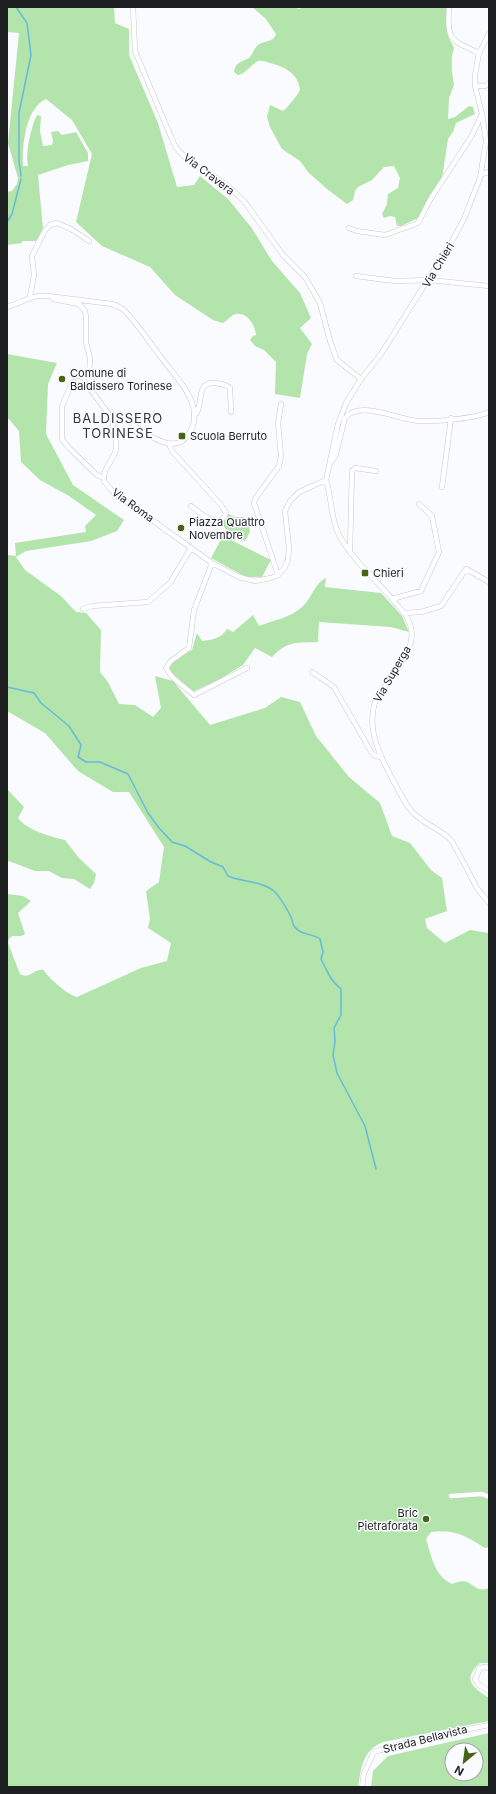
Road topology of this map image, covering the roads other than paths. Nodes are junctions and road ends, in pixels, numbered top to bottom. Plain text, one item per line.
1 (133, 7) edge
2 (449, 7) edge
3 (489, 34) edge
4 (479, 53) junction
5 (489, 83) edge
6 (475, 86) junction
7 (482, 114) junction
8 (489, 172) edge
9 (482, 174) junction
10 (349, 228) dead end
11 (89, 241) dead end
12 (356, 276) dead end
13 (429, 280) junction
14 (489, 286) edge
15 (38, 295) junction
16 (30, 297) junction
17 (7, 307) edge
18 (361, 379) junction
19 (91, 390) junction
20 (281, 404) dead end
21 (231, 412) dead end
22 (489, 412) edge
23 (194, 416) junction
24 (451, 418) junction
25 (113, 420) junction
26 (169, 444) junction
27 (330, 463) junction
28 (376, 471) dead end
29 (104, 478) junction
30 (326, 480) junction
31 (442, 487) dead end
32 (420, 504) dead end
33 (191, 506) dead end
34 (191, 548) junction
35 (350, 550) junction
36 (212, 563) junction
37 (278, 575) junction
38 (489, 582) edge
39 (392, 599) junction
40 (83, 609) dead end
41 (404, 612) junction
42 (247, 668) dead end
43 (312, 672) dead end
44 (380, 757) junction
45 (489, 903) edge
46 (452, 1496) dead end
47 (489, 1497) edge
48 (489, 1668) edge
49 (489, 1691) edge
50 (489, 1724) edge
51 (362, 1787) edge

1 - 18 street, Via Cravera
2 - 4 street
3 - 4 street, Via Chieri
4 - 6 street, Via Chieri
5 - 6 street
6 - 7 street, Via Chieri
7 - 9 street, Via Chieri
7 - 10 street
8 - 9 street
9 - 13 street, Via Chieri
11 - 16 street
12 - 13 street
13 - 14 street
13 - 18 street, Via Chieri
15 - 16 street
15 - 19 street
15 - 23 street
16 - 17 street
18 - 27 street, Via Chieri
19 - 25 street
19 - 29 street
20 - 37 street
21 - 23 street
22 - 24 street
23 - 26 street
24 - 27 street
24 - 31 street
25 - 26 street
25 - 29 street, Via Roma
26 - 33 street
27 - 30 street, Via Chieri
28 - 35 street
29 - 34 street, Via Roma
30 - 35 street, Via Superga
30 - 37 street
32 - 39 street
34 - 36 street, Via Roma
34 - 40 street
35 - 39 street, Via Superga
36 - 37 street, Via Roma
36 - 42 street
38 - 41 street
39 - 41 street, Via Superga
41 - 44 street, Via Superga
43 - 44 street
44 - 45 street, Via Superga
46 - 47 street
48 - 49 street
50 - 51 street, Strada Bellavista

